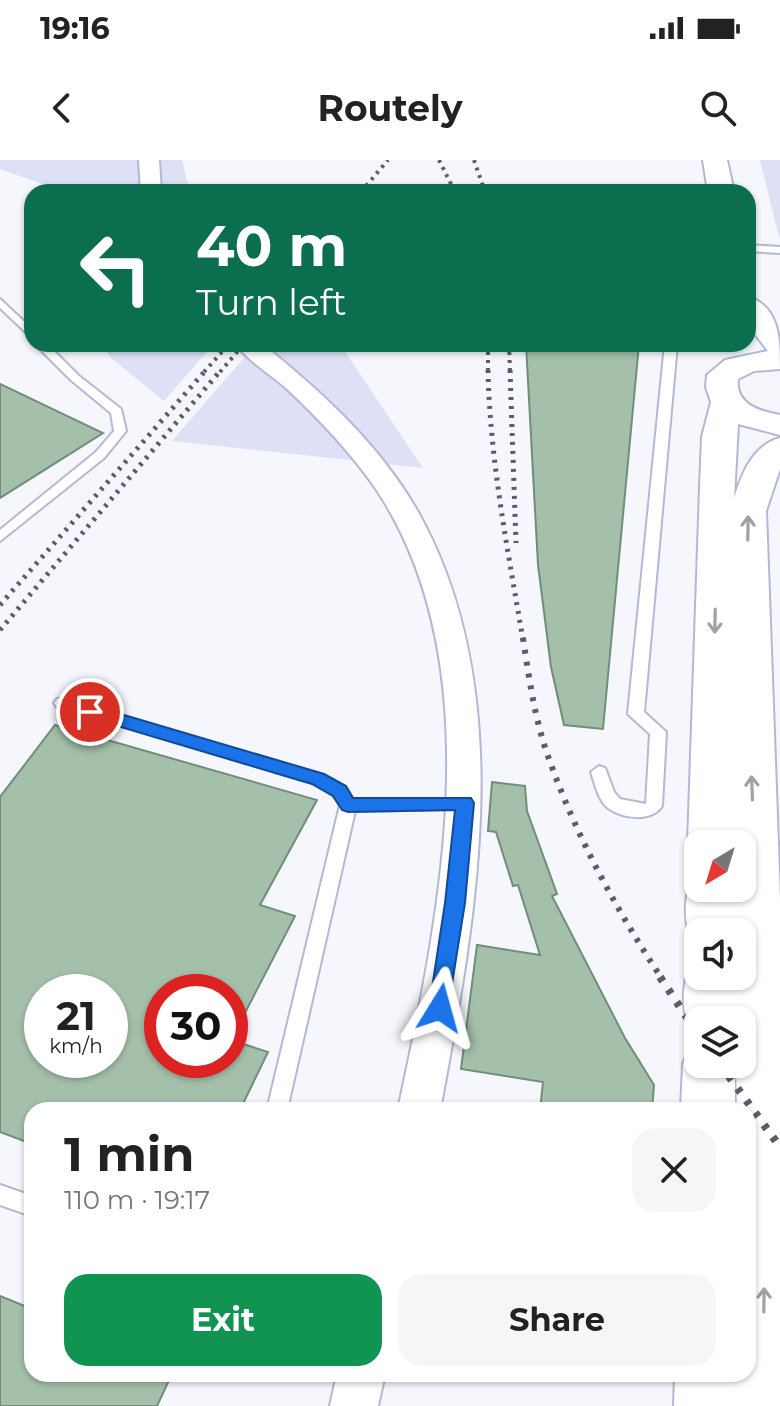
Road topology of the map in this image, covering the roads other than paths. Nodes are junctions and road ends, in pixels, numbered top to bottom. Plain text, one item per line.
1 (149, 160) edge
2 (715, 160) edge
3 (150, 184) edge
4 (720, 184) edge
5 (756, 248) edge
6 (780, 250) edge
7 (0, 302) edge
8 (756, 316) edge
9 (24, 327) edge
10 (780, 346) edge
11 (49, 352) edge
12 (258, 352) edge
13 (670, 352) edge
14 (737, 355) edge
15 (780, 360) edge
16 (726, 404) junction
17 (780, 425) edge
18 (780, 448) edge
19 (0, 537) edge
20 (62, 703) dead end
21 (599, 772) dead end
22 (465, 803) junction
23 (348, 805) junction
24 (711, 830) edge
25 (709, 1078) edge
26 (279, 1102) edge
27 (421, 1102) edge
28 (708, 1102) edge
29 (0, 1195) edge
30 (24, 1203) edge
31 (359, 1382) edge
32 (706, 1382) edge
33 (354, 1406) edge
34 (706, 1406) edge
35 (764, 1406) edge

1 - 3 street
2 - 4 main road
5 - 6 lane
7 - 9 lane
8 - 10 main road
11 - 19 lane
12 - 22 street
13 - 21 lane
14 - 15 main road
14 - 16 main road
16 - 17 main road
16 -> 24 main road
35 -> 18 main road
20 - 23 lane
22 - 23 lane
22 - 27 street
23 - 26 lane
25 - 28 main road
29 - 30 lane
31 - 33 street
32 - 34 main road

